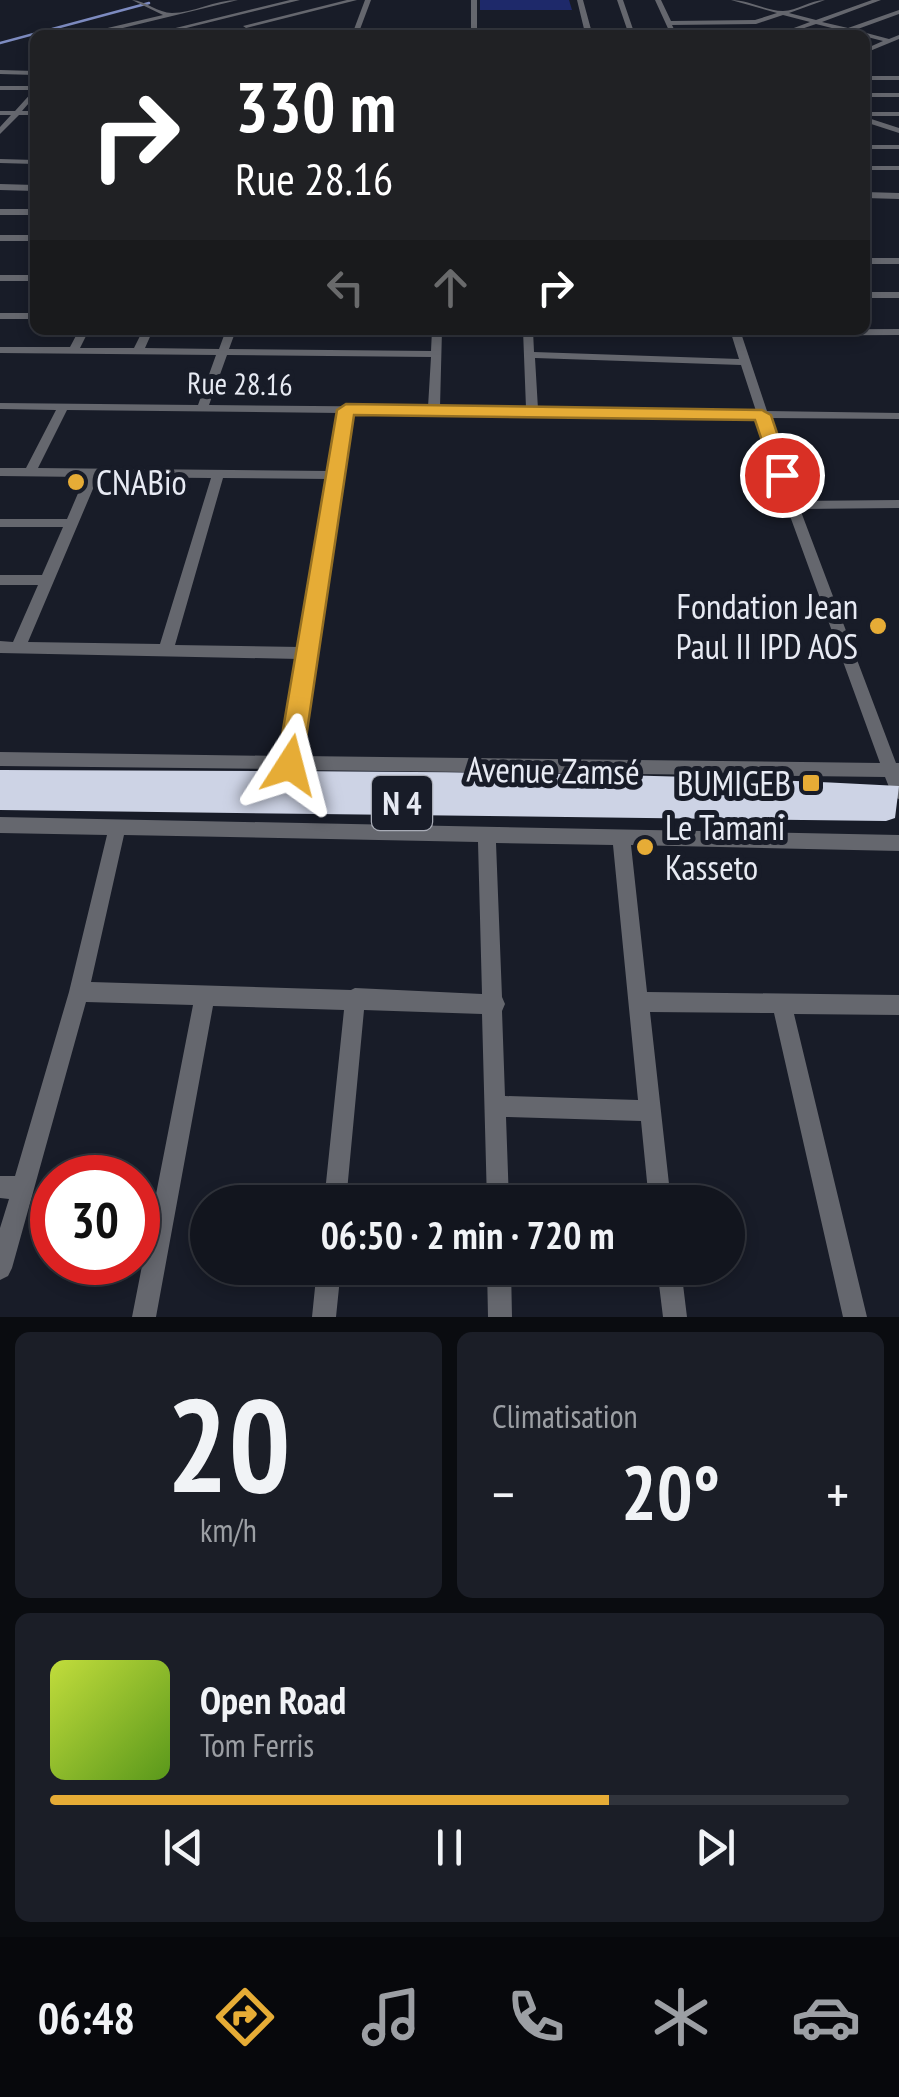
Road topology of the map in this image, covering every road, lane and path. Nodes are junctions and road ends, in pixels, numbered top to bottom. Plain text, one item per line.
1 (135, 0) edge
2 (235, 0) edge
3 (298, 0) edge
4 (354, 0) edge
5 (368, 0) edge
6 (474, 0) edge
7 (580, 0) edge
8 (620, 0) edge
9 (658, 0) edge
10 (734, 0) edge
11 (786, 0) edge
12 (822, 0) edge
13 (877, 0) edge
14 (281, 2) edge
15 (807, 6) junction
16 (899, 9) edge
17 (306, 12) junction
18 (783, 13) junction
19 (169, 15) junction
20 (815, 22) junction
21 (669, 23) junction
22 (191, 25) junction
23 (111, 30) edge
24 (170, 30) edge
25 (204, 30) edge
26 (231, 30) edge
27 (357, 30) edge
28 (474, 30) edge
29 (588, 30) edge
30 (630, 30) edge
31 (672, 30) edge
32 (792, 30) edge
33 (848, 30) joint
34 (870, 36) edge
35 (899, 37) edge
36 (888, 41) junction
37 (870, 49) edge
38 (0, 72) edge
39 (30, 72) edge
40 (870, 78) edge
41 (899, 78) edge
42 (0, 88) edge
43 (30, 90) edge
44 (899, 95) edge
45 (30, 96) edge
46 (870, 96) edge
47 (870, 104) edge
48 (0, 113) edge
49 (17, 113) junction
50 (30, 113) edge
51 (877, 114) junction
52 (899, 114) edge
53 (870, 116) edge
54 (870, 119) edge
55 (882, 124) junction
56 (0, 132) edge
57 (899, 132) edge
58 (895, 147) edge
59 (899, 158) edge
60 (0, 161) edge
61 (30, 162) edge
62 (870, 168) edge
63 (899, 168) edge
64 (0, 188) edge
65 (30, 188) edge
66 (870, 195) edge
67 (899, 196) edge
68 (0, 212) edge
69 (30, 212) edge
70 (0, 238) edge
71 (30, 238) edge
72 (870, 261) edge
73 (899, 261) edge
74 (0, 278) edge
75 (30, 278) edge
76 (870, 295) edge
77 (899, 295) edge
78 (0, 316) edge
79 (30, 316) edge
80 (870, 332) edge
81 (899, 332) edge
82 (81, 335) edge
83 (146, 335) edge
84 (229, 335) edge
85 (437, 335) edge
86 (528, 335) edge
87 (737, 335) edge
88 (0, 350) edge
89 (73, 351) junction
90 (138, 353) junction
91 (222, 354) junction
92 (436, 354) junction
93 (529, 355) junction
94 (746, 362) junction
95 (0, 406) edge
96 (63, 406) junction
97 (204, 407) junction
98 (346, 410) junction
99 (532, 410) junction
100 (434, 411) junction
101 (762, 415) junction
102 (899, 416) edge
103 (0, 472) edge
104 (30, 472) junction
105 (93, 472) junction
106 (218, 474) junction
107 (336, 475) junction
108 (899, 504) edge
109 (792, 505) junction
110 (0, 523) edge
111 (71, 523) junction
112 (0, 580) edge
113 (46, 580) junction
114 (0, 647) edge
115 (18, 648) junction
116 (166, 650) junction
117 (308, 653) junction
118 (0, 759) edge
119 (290, 765) junction
120 (894, 770) edge
121 (0, 781) edge
122 (899, 794) edge
123 (0, 798) edge
124 (811, 803) junction
125 (899, 813) edge
126 (0, 826) edge
127 (117, 828) junction
128 (487, 835) junction
129 (621, 838) junction
130 (899, 843) edge
131 (79, 992) junction
132 (205, 996) junction
133 (355, 998) junction
134 (640, 1002) junction
135 (494, 1004) junction
136 (782, 1004) junction
137 (899, 1006) edge
138 (497, 1106) junction
139 (649, 1110) junction
140 (337, 1185) edge
141 (498, 1185) edge
142 (658, 1185) edge
143 (11, 1188) edge
144 (0, 1268) edge
145 (327, 1285) edge
146 (499, 1285) edge
147 (670, 1285) edge
148 (144, 1317) edge
149 (324, 1317) edge
150 (500, 1317) edge
151 (675, 1317) edge
152 (855, 1317) edge

1 - 19 street
2 - 19 street
3 - 14 street
4 - 17 street
5 - 27 street
6 - 28 street
7 - 29 street
8 - 30 street
9 - 21 street
10 - 18 street
11 - 15 street
12 - 15 street
13 - 16 street
13 - 20 street
14 - 17 street
14 - 22 street
15 - 18 street
16 - 33 street
17 - 26 street
18 - 20 street
18 - 21 street
19 - 22 street
19 - 23 street
20 - 32 street
20 - 33 street
21 - 31 street
22 - 24 street
22 - 25 street
34 - 36 street
35 - 36 street
36 - 37 street
38 - 39 street
40 - 41 street
42 - 43 street
44 - 46 street
45 - 49 street
47 - 51 street
48 - 49 street
49 - 50 street
49 - 56 street
51 - 52 street
51 - 53 street
51 - 55 street
54 - 55 street
55 - 57 street
58 - 59 street
60 - 61 street
62 - 63 street
64 - 65 street
66 - 67 street
68 - 69 street
70 - 71 street
72 - 73 street
74 - 75 street
76 - 77 street
78 - 79 street
80 - 81 street
82 - 89 street
83 - 90 street
84 - 91 street
85 - 92 street
86 - 93 street
87 - 94 street
88 - 89 street
89 - 90 street
90 - 91 street
91 - 92 street
91 - 97 street
92 - 100 street
93 - 94 street
93 - 99 street
94 - 101 street
95 - 96 street, Rue 28.16
96 - 97 street, Rue 28.16
96 - 104 street
97 - 98 street, Rue 28.16
98 - 100 street, Rue 28.16
98 - 107 street
99 - 100 street, Rue 28.16
99 - 101 street, Rue 28.16
101 - 102 street, Rue 28.16
101 - 109 street
103 - 104 street
104 - 105 street
105 - 106 street
105 - 111 street
106 - 107 street
106 - 116 street
107 - 117 street
108 - 109 street
109 - 120 street
110 - 111 street
111 - 113 street
112 - 113 street
113 - 115 street
114 - 115 street
115 - 116 street
116 - 117 street
117 - 119 street
118 - 119 street
119 - 120 street
120 - 122 street
121 - 124 highway, Avenue Zamsé / N 4
122 - 124 highway, N 4
123 - 124 highway, Avenue Zamsé / N 4
124 - 125 highway
126 - 127 street
127 - 128 street
127 - 131 street
128 - 129 street
128 - 135 street
129 - 130 street
129 - 134 street
131 - 132 street
131 - 143 street
132 - 133 street
132 - 148 street
133 - 135 street
133 - 140 street
134 - 136 street
134 - 139 street
135 - 138 street
136 - 137 street
136 - 152 street
138 - 139 street
138 - 141 street
139 - 142 street
143 - 144 street
145 - 149 street
146 - 150 street
147 - 151 street

